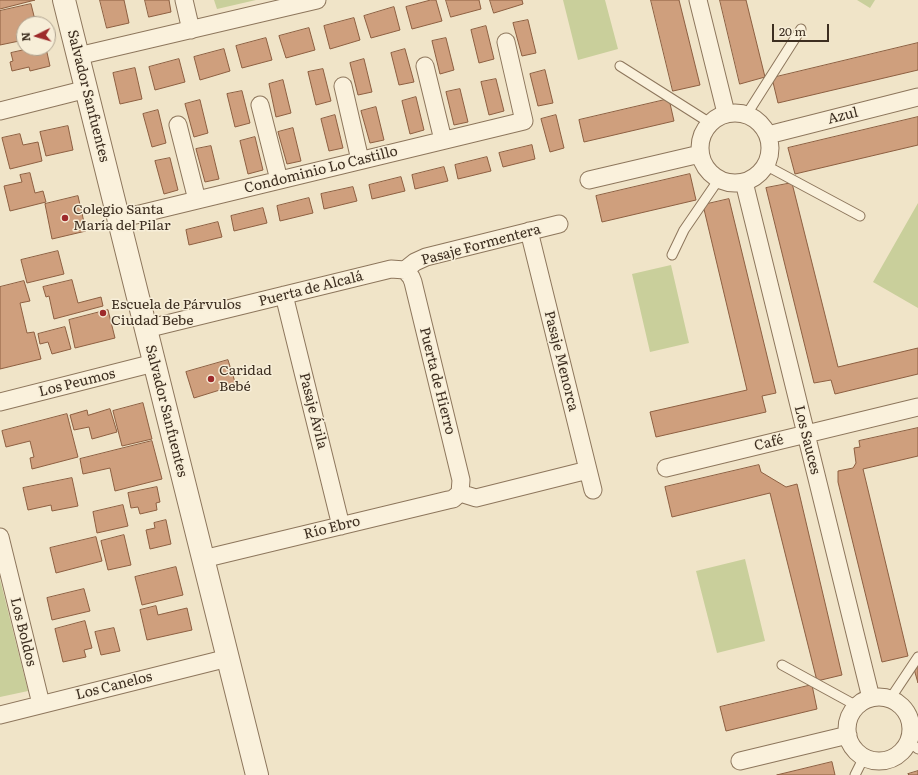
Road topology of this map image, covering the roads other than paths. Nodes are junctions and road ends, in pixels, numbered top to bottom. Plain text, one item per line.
1 (64, 0) edge
2 (184, 0) edge
3 (317, 0) edge
4 (698, 0) edge
5 (287, 3) edge
6 (801, 29) dead end
7 (191, 30) junction
8 (506, 42) dead end
9 (78, 56) junction
10 (425, 66) dead end
11 (620, 66) dead end
12 (343, 86) dead end
13 (87, 90) junction
14 (918, 97) edge
15 (260, 106) dead end
16 (0, 111) edge
17 (726, 113) junction
18 (747, 114) junction
19 (710, 123) junction
20 (178, 125) dead end
21 (768, 135) junction
22 (443, 140) junction
23 (700, 154) junction
24 (360, 160) junction
25 (765, 164) junction
26 (719, 179) junction
27 (279, 180) junction
28 (589, 180) dead end
29 (744, 182) junction
30 (197, 200) junction
31 (860, 216) dead end
32 (119, 219) junction
33 (559, 224) dead end
34 (529, 231) junction
35 (672, 255) dead end
36 (405, 270) junction
37 (284, 295) junction
38 (146, 329) junction
39 (154, 363) junction
40 (0, 402) edge
41 (918, 407) edge
42 (805, 434) junction
43 (666, 468) dead end
44 (588, 470) junction
45 (592, 490) dead end
46 (460, 493) junction
47 (341, 526) junction
48 (0, 537) edge
49 (203, 559) junction
50 (918, 657) edge
51 (228, 658) junction
52 (782, 665) dead end
53 (871, 698) junction
54 (890, 699) junction
55 (41, 704) junction
56 (857, 706) junction
57 (0, 715) edge
58 (914, 717) edge
59 (848, 735) junction
60 (913, 746) edge
61 (864, 757) junction
62 (740, 761) dead end
63 (889, 768) edge
64 (257, 775) edge
65 (855, 775) edge

1 - 9 street, Salvador Sanfuentes
2 - 7 street
3 - 5 street
4 - 17 street
5 - 7 street
6 - 18 lane
7 - 9 street
8 - 22 street, Condominio Lo Castillo
9 - 13 street, Salvador Sanfuentes
10 - 22 street
11 - 19 lane
12 - 24 street
13 - 16 street
13 - 32 street, Salvador Sanfuentes
14 - 21 street, Azul
15 - 27 street
17 - 18 street
17 - 19 street
18 - 21 street
19 - 23 street
20 - 30 street
21 - 25 street
22 - 24 street, Condominio Lo Castillo
23 - 26 street
23 - 28 street
24 - 27 street, Condominio Lo Castillo
25 - 29 street
25 - 31 lane
26 - 29 street
26 - 35 lane
27 - 30 street, Condominio Lo Castillo
29 - 42 street, Los Sauces
30 - 32 street, Condominio Lo Castillo
32 - 38 street, Salvador Sanfuentes
33 - 34 street, Pasaje Formentera
34 - 36 street, Pasaje Formentera
34 - 44 street, Pasaje Menorca
36 - 37 street, Puerta de Alcalá
36 - 46 street, Puerta de Hierro
37 - 38 street, Puerta de Alcalá
37 - 47 street, Pasaje Ávila
38 - 39 street, Salvador Sanfuentes
39 - 40 street, Los Peumos
39 - 49 street, Salvador Sanfuentes
41 - 42 street, Café
42 - 43 street, Café
42 - 53 street, Los Sauces
44 - 45 street, Pasaje Menorca
44 - 46 street
46 - 47 street, Río Ebro
47 - 49 street, Río Ebro
48 - 55 street, Los Boldos
49 - 51 street, Salvador Sanfuentes
50 - 54 lane
51 - 55 street, Los Canelos
51 - 64 street, Salvador Sanfuentes
52 - 56 lane
53 - 54 street
53 - 56 street
54 - 58 street
55 - 57 street, Los Canelos
56 - 59 street
58 - 60 street
59 - 61 street
59 - 62 street
60 - 63 street
61 - 63 street
61 - 65 lane

